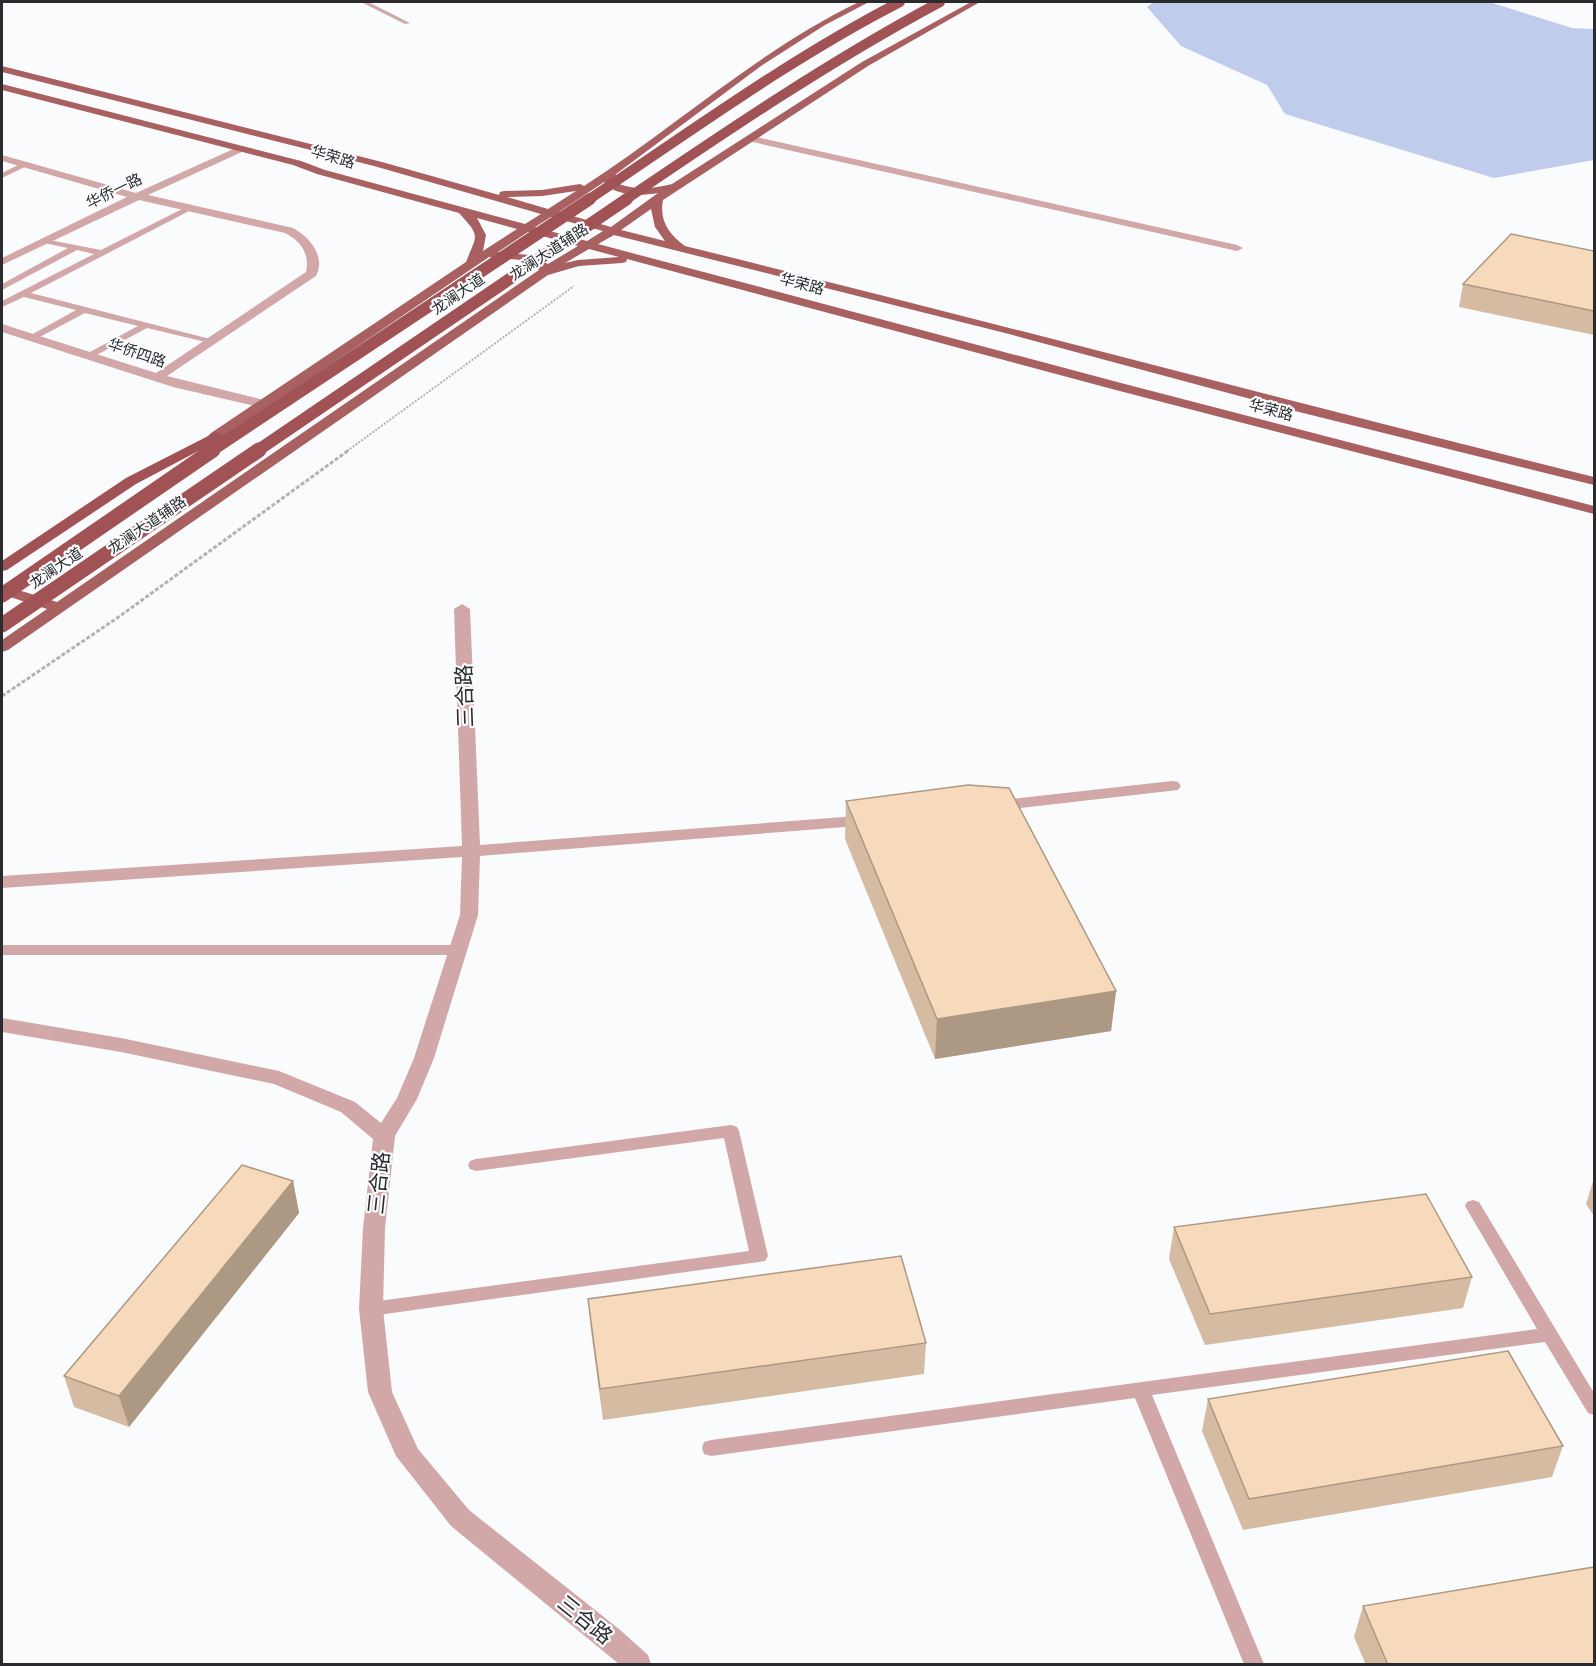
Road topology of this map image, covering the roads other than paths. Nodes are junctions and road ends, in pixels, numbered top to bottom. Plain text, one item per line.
1 (364, 2) edge
2 (865, 2) edge
3 (900, 2) edge
4 (940, 2) edge
5 (976, 2) edge
6 (407, 23) dead end
7 (2, 69) edge
8 (2, 87) edge
9 (752, 139) junction
10 (240, 149) junction
11 (2, 158) edge
12 (25, 165) junction
13 (611, 172) junction
14 (2, 176) edge
15 (597, 182) junction
16 (676, 186) junction
17 (474, 191) junction
18 (138, 196) junction
19 (658, 200) junction
20 (189, 209) junction
21 (457, 209) junction
22 (548, 212) junction
23 (525, 228) junction
24 (612, 231) junction
25 (47, 241) junction
26 (587, 244) junction
27 (76, 247) junction
28 (1237, 248) dead end
29 (692, 251) junction
30 (103, 253) junction
31 (474, 261) junction
32 (2, 262) edge
33 (654, 263) junction
34 (545, 272) junction
35 (2, 287) edge
36 (24, 294) junction
37 (2, 304) edge
38 (85, 309) junction
39 (147, 325) junction
40 (2, 328) edge
41 (34, 337) junction
42 (211, 342) junction
43 (91, 355) junction
44 (158, 377) junction
45 (263, 404) junction
46 (216, 436) junction
47 (1594, 480) edge
48 (1594, 510) edge
49 (2, 567) edge
50 (5, 596) edge
51 (58, 607) junction
52 (462, 609) dead end
53 (2, 625) edge
54 (2, 631) edge
55 (18, 636) junction
56 (2, 649) edge
57 (1172, 786) dead end
58 (972, 808) edge
59 (890, 818) edge
60 (470, 851) junction
61 (2, 882) edge
62 (2, 950) edge
63 (460, 950) junction
64 (2, 1025) edge
65 (384, 1136) junction
66 (476, 1165) dead end
67 (1473, 1206) dead end
68 (371, 1310) junction
69 (1550, 1334) junction
70 (1141, 1390) junction
71 (1594, 1408) edge
72 (711, 1448) dead end
73 (638, 1665) edge
74 (1254, 1665) edge

1 - 6 lane
2 - 13 main road, 龙澜大道辅路
3 - 50 highway, 龙澜大道, bridge
4 - 53 highway, 龙澜大道, bridge
5 - 9 main road, 龙澜大道辅路
7 - 17 main road, 华荣路
8 - 10 main road, 华荣路
9 - 16 main road, 龙澜大道辅路
9 - 28 street
10 - 18 street, 华侨一路
10 - 21 main road, 华荣路
11 - 12 street
12 - 14 lane
12 - 18 street
13 - 15 main road, 龙澜大道辅路
13 - 16 main road
15 - 17 main road
15 - 22 main road, 龙澜大道辅路
16 - 19 main road, 龙澜大道辅路
17 - 22 main road, 华荣路
18 - 20 street
18 - 25 street, 华侨一路
19 - 24 main road, 龙澜大道辅路
19 - 29 main road
20 - 30 lane
20 - 42 street
21 - 23 main road, 华荣路
21 - 31 main road
22 - 23 main road, 龙澜大道辅路
22 - 24 main road, 华荣路
23 - 26 main road, 华荣路
23 - 31 main road, 龙澜大道辅路
24 - 26 main road, 龙澜大道辅路
24 - 29 main road, 华荣路
25 - 27 lane
25 - 32 street, 华侨一路
26 - 33 main road, 华荣路
26 - 34 main road, 龙澜大道辅路
27 - 30 lane
27 - 35 lane
29 - 47 main road, 华荣路
30 - 36 lane
31 - 34 main road
31 - 45 main road, 龙澜大道辅路
33 - 34 main road
33 - 48 main road, 华荣路
34 - 51 main road, 龙澜大道辅路
36 - 37 lane
36 - 38 lane
38 - 39 lane
38 - 41 lane
39 - 42 lane
39 - 43 lane
40 - 41 street, 华侨四路
41 - 43 street, 华侨四路
42 - 44 street
43 - 44 street, 华侨四路
44 - 45 street, 华侨四路
45 - 46 main road, 龙澜大道辅路
46 - 49 highway
46 - 50 main road, 龙澜大道辅路
50 - 51 main road
51 - 55 main road, 龙澜大道辅路
52 - 60 street, 三合路
54 - 55 main road
55 - 56 main road, 龙澜大道辅路
57 - 58 street
59 - 60 street
60 - 61 street
60 - 63 street, 三合路
62 - 63 lane
63 - 65 street, 三合路
64 - 65 street
65 - 68 street, 三合路
66 - 68 lane
67 - 69 lane
68 - 73 street, 三合路
69 - 70 lane
69 - 71 lane
70 - 72 lane
70 - 74 lane

